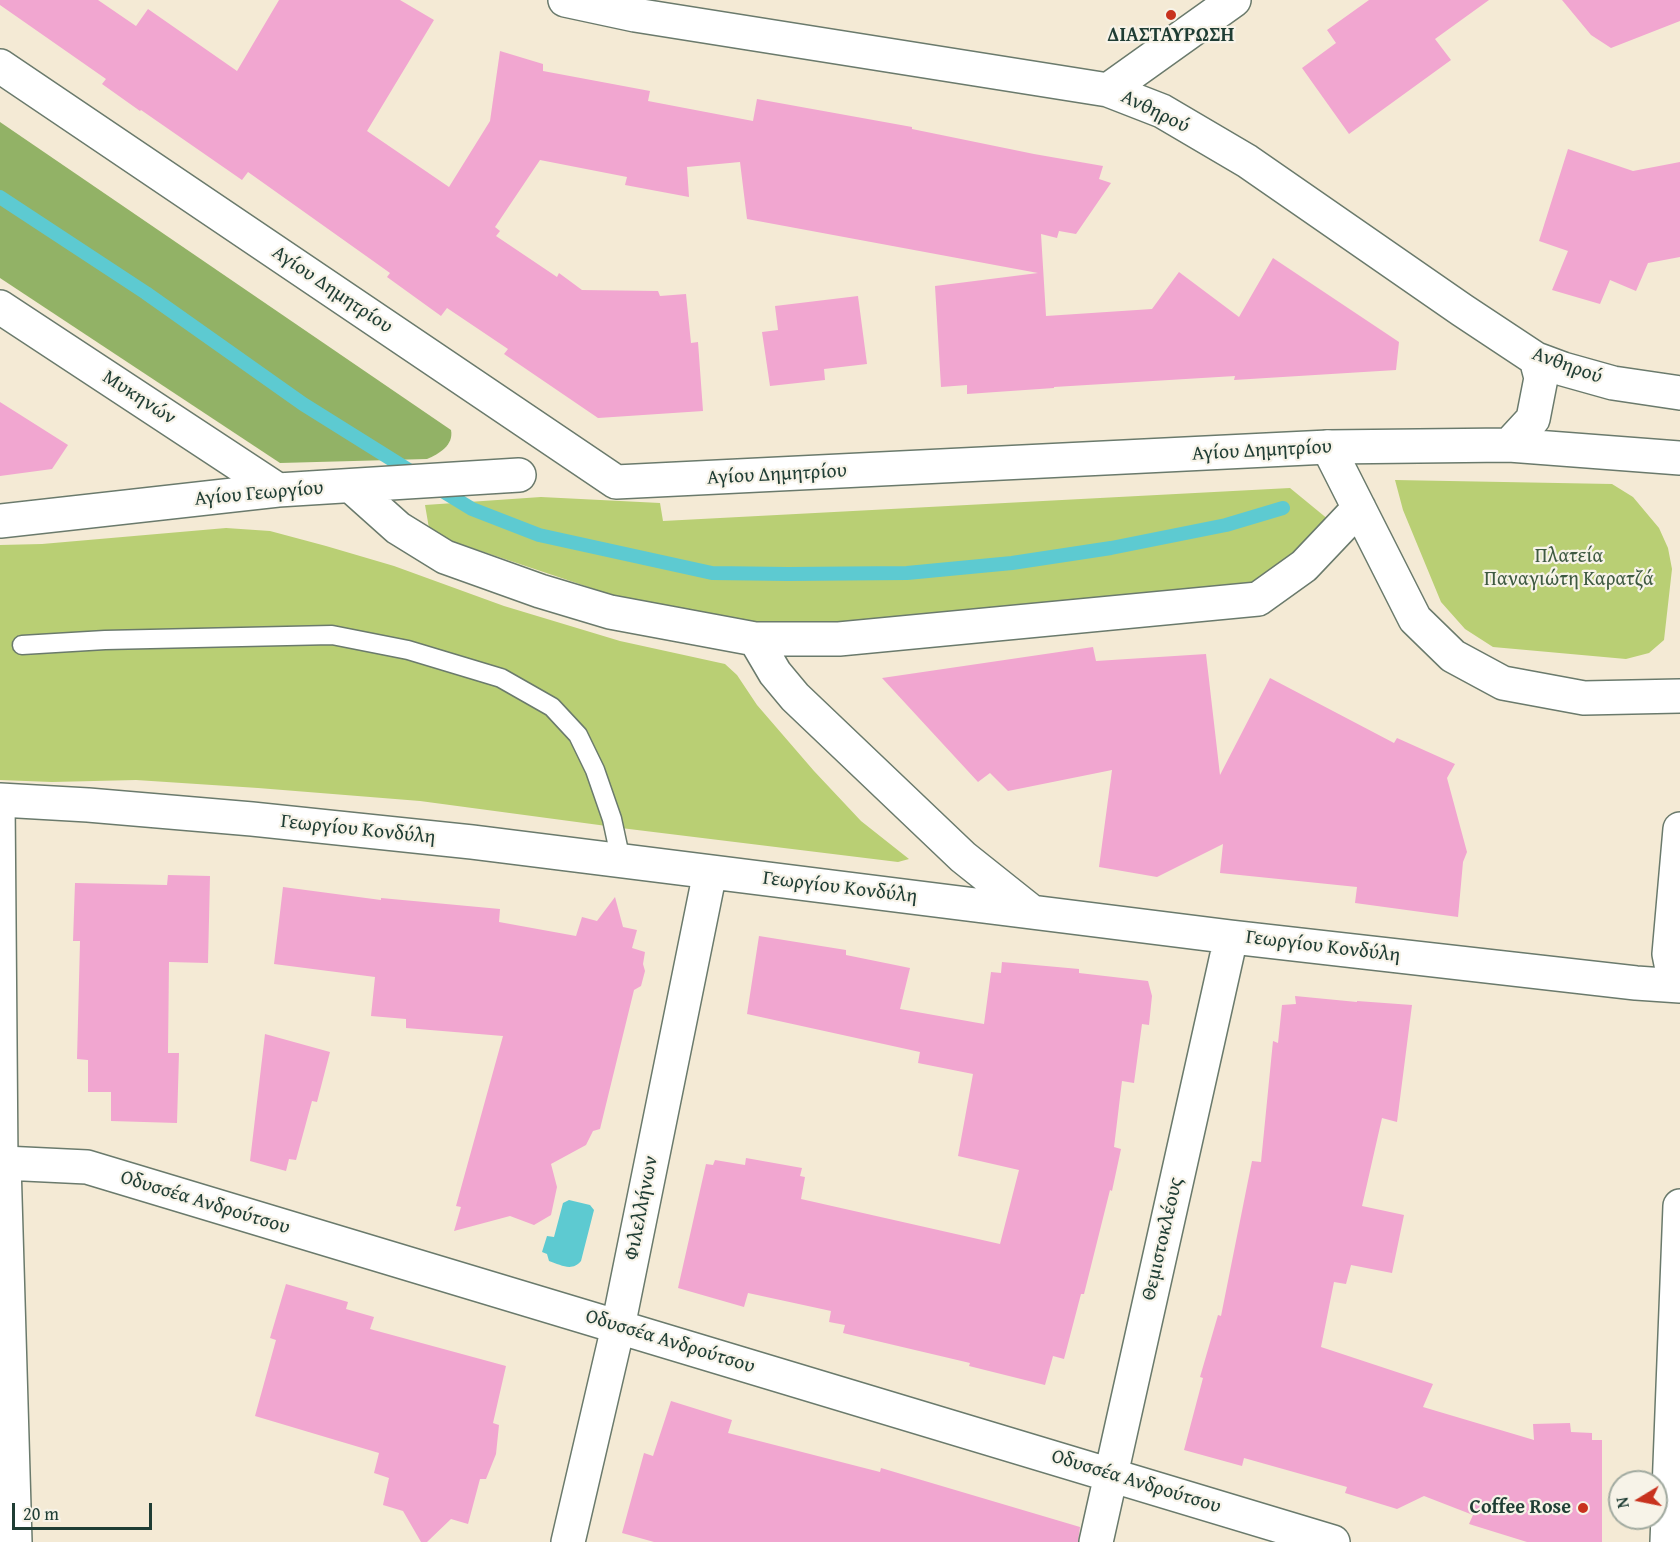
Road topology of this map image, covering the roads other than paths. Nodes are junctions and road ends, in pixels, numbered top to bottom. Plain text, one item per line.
1 (565, 0) edge
2 (1234, 0) edge
3 (0, 66) edge
4 (1108, 90) junction
5 (0, 306) edge
6 (1536, 359) junction
7 (1680, 393) edge
8 (1509, 445) junction
9 (1328, 447) junction
10 (1680, 458) edge
11 (506, 476) dead end
12 (351, 486) junction
13 (278, 490) junction
14 (1359, 508) junction
15 (0, 520) edge
16 (755, 639) junction
17 (22, 645) dead end
18 (1680, 696) edge
19 (1, 800) edge
20 (1680, 829) edge
21 (621, 861) junction
22 (710, 872) junction
23 (1032, 912) junction
24 (1231, 937) junction
25 (1674, 966) edge
26 (1636, 983) junction
27 (1680, 986) edge
28 (4, 1162) junction
29 (1680, 1206) edge
30 (618, 1327) junction
31 (1110, 1474) junction
32 (15, 1542) edge
33 (568, 1542) edge
34 (1096, 1542) edge
35 (1333, 1542) edge
36 (1667, 1542) edge

1 - 4 street, Ανθηρού
2 - 4 street
3 - 9 street, Αγίου Δημητρίου
4 - 6 street, Ανθηρού
5 - 13 street, Μυκηνών
6 - 7 street, Ανθηρού
6 - 8 street
8 - 9 street, Αγίου Δημητρίου
8 - 10 street, Αγίου Δημητρίου
9 - 14 street
11 - 12 street, Αγίου Γεωργίου
12 - 13 street, Αγίου Γεωργίου
12 - 16 street
13 - 15 street, Αγίου Γεωργίου
14 - 16 street
14 - 18 street
16 - 23 street
17 - 21 lane
19 - 21 street, Γεωργίου Κονδύλη
19 - 28 street
20 - 25 street
21 - 22 street, Γεωργίου Κονδύλη
22 - 23 street, Γεωργίου Κονδύλη
22 - 30 street, Φιλελλήνων
23 - 24 street, Γεωργίου Κονδύλη
24 - 26 street, Γεωργίου Κονδύλη
24 - 31 street, Θεμιστοκλέους
25 - 26 street
26 - 27 street, Γεωργίου Κονδύλη
28 - 30 street, Οδυσσέα Ανδρούτσου
28 - 32 street
29 - 36 street
30 - 31 street, Οδυσσέα Ανδρούτσου
30 - 33 street, Φιλελλήνων
31 - 34 street, Θεμιστοκλέους
31 - 35 street, Οδυσσέα Ανδρούτσου

